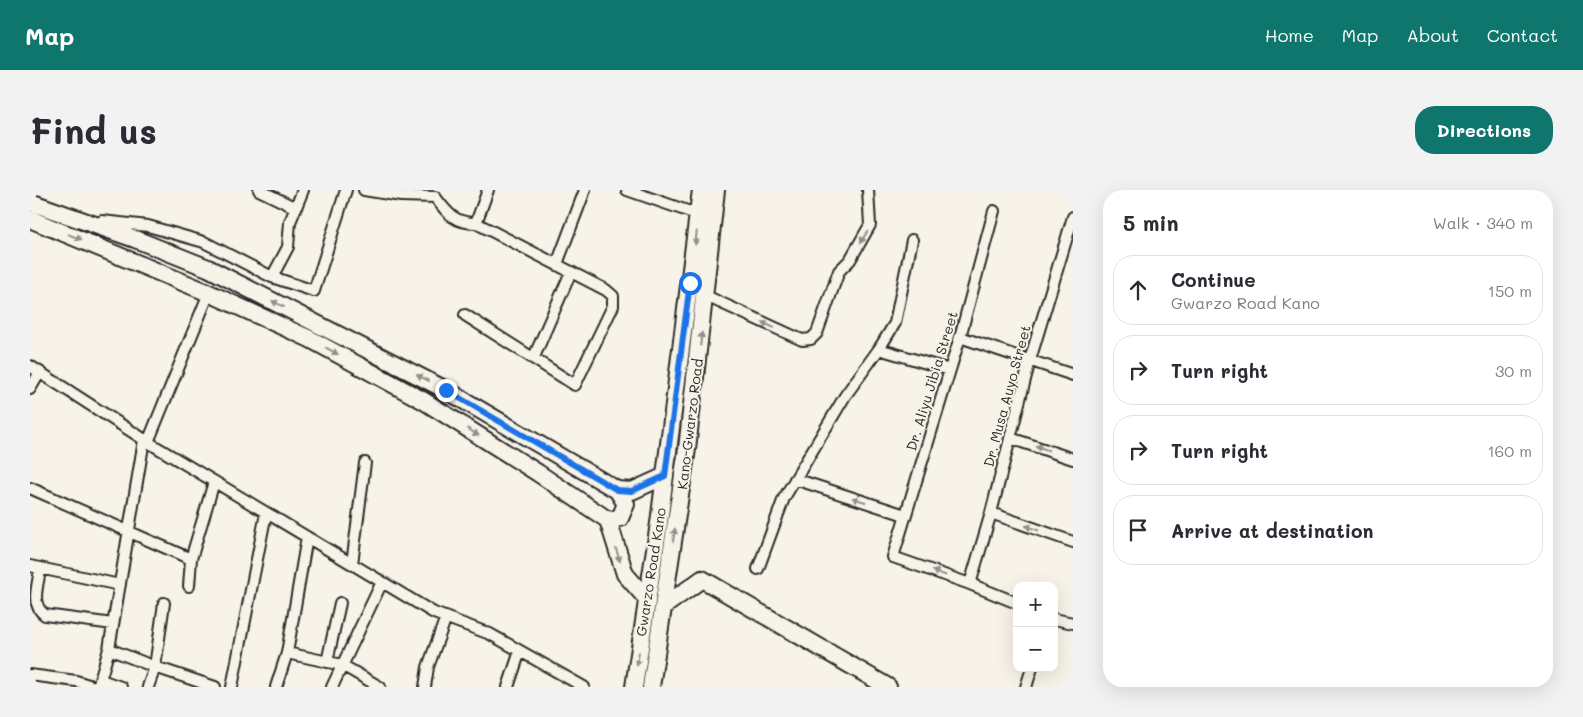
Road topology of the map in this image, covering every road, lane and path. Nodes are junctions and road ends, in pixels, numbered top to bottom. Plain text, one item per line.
1 (259, 190) edge
2 (303, 190) edge
3 (346, 190) edge
4 (364, 190) edge
5 (488, 190) edge
6 (585, 190) edge
7 (627, 190) edge
8 (701, 190) edge
9 (716, 190) edge
10 (868, 190) edge
11 (30, 194) edge
12 (30, 202) edge
13 (296, 208) junction
14 (994, 211) dead end
15 (699, 215) junction
16 (1073, 217) edge
17 (30, 219) edge
18 (476, 223) junction
19 (912, 240) dead end
20 (556, 264) junction
21 (571, 272) junction
22 (272, 276) junction
23 (209, 293) junction
24 (706, 296) junction
25 (466, 315) dead end
26 (960, 336) junction
27 (879, 349) junction
28 (534, 358) junction
29 (1030, 360) junction
30 (30, 366) edge
31 (950, 370) junction
32 (40, 372) junction
33 (1073, 375) edge
34 (30, 389) edge
35 (1010, 438) junction
36 (146, 441) junction
37 (1073, 459) edge
38 (365, 463) dead end
39 (665, 476) junction
40 (795, 479) junction
41 (214, 482) junction
42 (30, 488) edge
43 (617, 490) junction
44 (266, 513) junction
45 (992, 514) junction
46 (906, 516) junction
47 (608, 520) junction
48 (129, 532) junction
49 (307, 537) junction
50 (1073, 542) edge
51 (191, 559) junction
52 (352, 564) junction
53 (30, 566) edge
54 (758, 569) dead end
55 (40, 570) junction
56 (382, 582) junction
57 (970, 584) junction
58 (120, 585) junction
59 (189, 586) dead end
60 (646, 598) junction
61 (1013, 601) edge
62 (340, 603) dead end
63 (164, 604) dead end
64 (663, 607) junction
65 (446, 618) junction
66 (1058, 620) edge
67 (1073, 623) edge
68 (114, 624) junction
69 (109, 649) junction
70 (520, 651) junction
71 (287, 654) junction
72 (327, 662) junction
73 (342, 665) junction
74 (155, 667) junction
75 (1031, 672) edge
76 (30, 675) edge
77 (50, 683) edge
78 (84, 685) edge
79 (98, 685) edge
80 (118, 687) edge
81 (148, 687) edge
82 (214, 687) edge
83 (232, 687) edge
84 (276, 687) edge
85 (332, 687) edge
86 (380, 687) edge
87 (424, 687) edge
88 (508, 687) edge
89 (584, 687) edge
90 (634, 687) edge
91 (651, 687) edge
92 (888, 687) edge
93 (1026, 687) edge

1 - 13 street
2 - 13 street
3 - 22 street
4 - 18 street
5 - 18 street
6 - 20 street
7 - 15 street
8 - 15 main road, Gwarzo Road Kano
9 - 24 main road, Kano-Gwarzo Road
10 -> 24 street
11 - 22 street
43 -> 12 main road
13 - 22 street
14 - 26 street, Dr. Aliyu Jibia Street
15 -> 39 main road, Gwarzo Road Kano
16 - 29 street, Dr. Musa Auyo Street
17 -> 23 main road
18 - 20 street
19 - 27 street
20 - 21 street
21 - 28 street
21 - 28 street
23 - 36 street
23 -> 47 main road
64 -> 24 main road, Kano-Gwarzo Road
25 - 28 street
26 - 29 street
26 - 31 street, Dr. Aliyu Jibia Street
27 - 31 street
27 - 40 street
29 - 33 street
29 - 35 street, Dr. Musa Auyo Street
30 - 32 street
31 - 46 street, Dr. Aliyu Jibia Street
32 - 34 street
32 - 36 street
37 -> 35 street
35 - 45 street, Dr. Musa Auyo Street
36 - 41 street
36 - 48 street
38 - 52 street
39 - 43 main road
39 - 60 main road, Gwarzo Road Kano
46 -> 40 street
40 - 54 street
41 - 44 street
41 - 51 street
42 - 48 street
43 - 47 main road
44 - 49 street
44 - 83 street
50 -> 45 street
45 - 57 street, Dr. Musa Auyo Street
57 -> 46 street, Dr. Aliyu Jibia Street
47 -> 60 main road
48 - 51 street
48 - 58 street
49 - 52 street
49 - 71 street
51 - 59 street
52 - 56 street
53 - 55 street
55 - 58 street
55 - 68 street
56 - 65 street
56 - 73 street
57 - 61 street
58 - 68 street
60 -> 90 main road, Gwarzo Road Kano
62 - 72 street
63 - 74 street
64 - 91 main road, Kano-Gwarzo Road
64 - 92 main road
65 - 70 street
65 - 87 street
66 - 67 street
68 - 69 street
69 - 74 street
69 - 79 street
70 - 88 street
70 - 89 street
71 - 72 street
71 - 84 street
72 - 73 street
73 - 85 street
73 - 86 street
74 - 81 street
74 - 82 street
75 - 93 street
76 - 77 street
77 - 78 street
78 - 79 street
79 - 80 street

